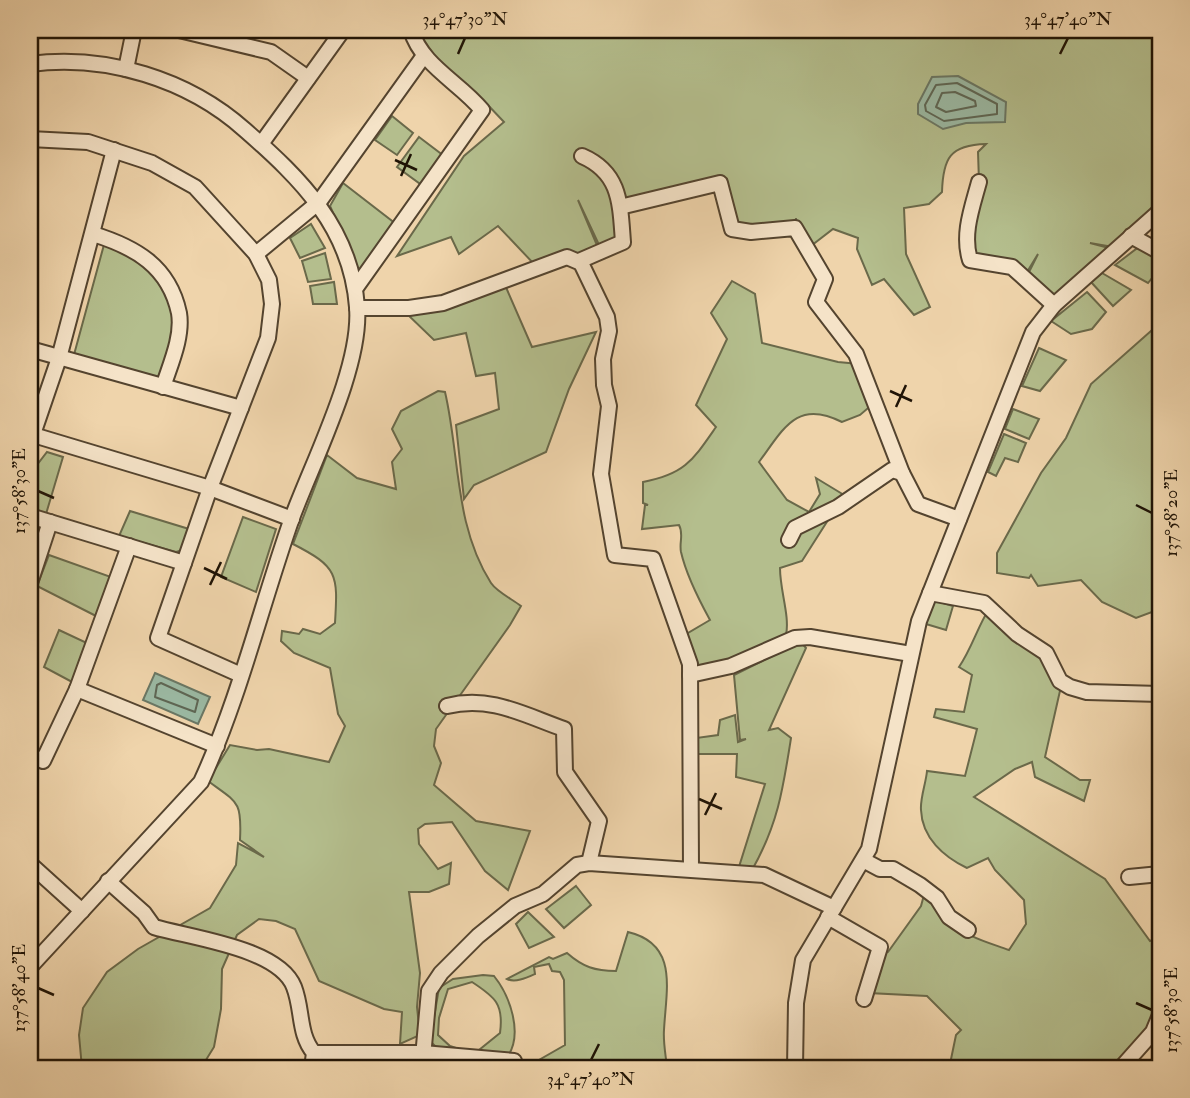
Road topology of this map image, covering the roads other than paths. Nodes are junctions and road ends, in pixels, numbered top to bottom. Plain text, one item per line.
1 (134, 30) edge
2 (180, 30) edge
3 (343, 30) edge
4 (411, 30) edge
5 (423, 57) junction
6 (30, 64) edge
7 (126, 69) junction
8 (308, 78) junction
9 (30, 139) edge
10 (261, 144) junction
11 (114, 150) junction
12 (582, 156) dead end
13 (979, 182) dead end
14 (319, 202) junction
15 (620, 206) junction
16 (1160, 211) edge
17 (93, 234) junction
18 (1132, 236) junction
19 (1160, 252) edge
20 (256, 254) junction
21 (579, 261) junction
22 (355, 289) junction
23 (1054, 305) junction
24 (357, 308) junction
25 (30, 349) edge
26 (59, 358) junction
27 (163, 387) junction
28 (241, 408) junction
29 (31, 437) edge
30 (902, 473) junction
31 (210, 488) junction
32 (30, 516) edge
33 (292, 519) junction
34 (959, 519) junction
35 (50, 522) junction
36 (789, 540) dead end
37 (129, 546) junction
38 (184, 563) junction
39 (30, 583) edge
40 (930, 593) junction
41 (911, 654) junction
42 (241, 675) junction
43 (690, 675) junction
44 (77, 689) junction
45 (1160, 694) edge
46 (447, 706) dead end
47 (217, 746) junction
48 (30, 755) edge
49 (864, 861) junction
50 (589, 863) junction
51 (30, 864) edge
52 (691, 869) junction
53 (1160, 874) edge
54 (1129, 877) dead end
55 (108, 881) junction
56 (82, 911) junction
57 (831, 912) junction
58 (968, 930) dead end
59 (30, 967) edge
60 (863, 999) dead end
61 (1160, 1015) edge
62 (314, 1053) junction
63 (423, 1061) edge
64 (514, 1061) dead end
65 (313, 1068) edge
66 (795, 1068) edge
67 (1121, 1068) edge

1 - 7 street
2 - 8 street
3 - 8 street
4 - 5 street
5 - 14 street
5 - 22 street
6 - 7 street
7 - 10 street
8 - 10 street
9 - 11 street
10 - 14 street
11 - 17 street
11 - 20 street
12 - 15 street
13 - 23 street
14 - 20 street
14 - 22 street
15 - 21 street
15 - 30 street
16 - 18 street
17 - 26 street
17 - 27 street
18 - 19 street
18 - 23 street
20 - 28 street
21 - 24 street
21 - 43 street
22 - 24 street
23 - 34 street
24 - 33 street
25 - 26 street
26 - 27 street
26 - 29 street
27 - 28 street
28 - 31 street
29 - 31 street
30 - 34 street
30 - 36 street
31 - 33 street
31 - 38 street
32 - 35 street
33 - 42 street
34 - 40 street
35 - 37 street
35 - 39 street
37 - 38 street
37 - 44 street
38 - 42 street
40 - 41 street
40 - 45 street
41 - 43 street
41 - 49 street
42 - 47 street
43 - 52 street
44 - 47 street
44 - 48 street
46 - 50 street
47 - 55 street
49 - 57 street
49 - 58 street
50 - 52 street
50 - 63 street
51 - 56 street
52 - 57 street
53 - 54 street
55 - 56 street
55 - 62 street
56 - 59 street
57 - 60 street
57 - 66 street
61 - 67 street
62 - 63 street
62 - 65 street
63 - 64 street

